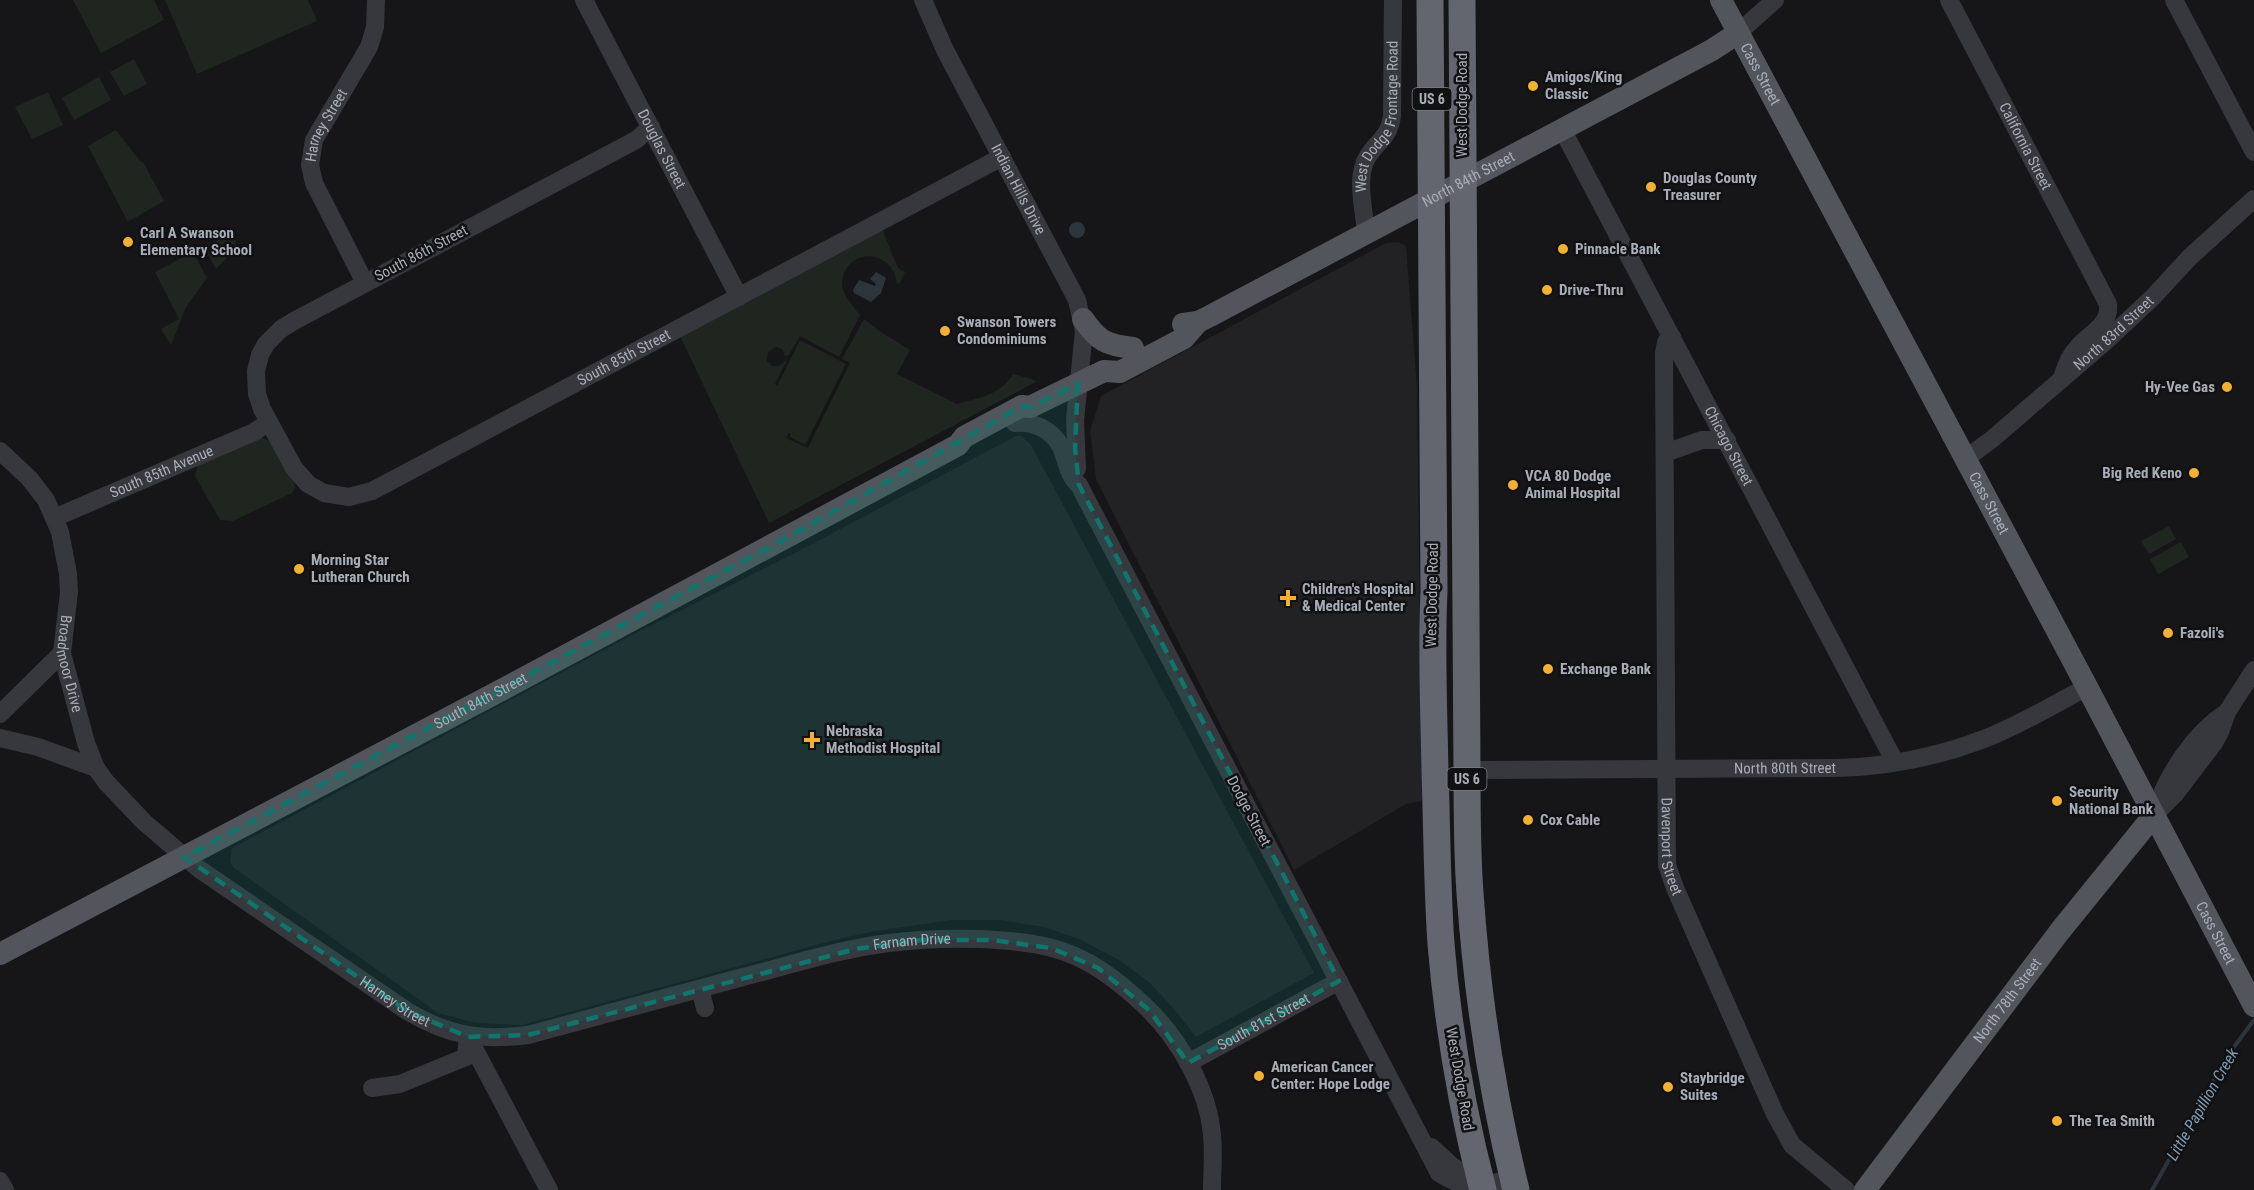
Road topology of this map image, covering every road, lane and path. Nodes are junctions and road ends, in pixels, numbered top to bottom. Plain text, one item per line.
1 (376, 0) edge
2 (584, 0) edge
3 (923, 0) edge
4 (1393, 0) edge
5 (1430, 0) edge
6 (1462, 0) edge
7 (1721, 0) edge
8 (1775, 0) edge
9 (1949, 0) edge
10 (2174, 0) edge
11 (1738, 33) junction
12 (651, 128) junction
13 (1562, 129) junction
14 (2254, 152) edge
15 (1002, 157) junction
16 (1462, 181) junction
17 (1432, 197) junction
18 (2254, 199) edge
19 (1366, 232) junction
20 (365, 283) junction
21 (2104, 293) junction
22 (739, 297) junction
23 (2143, 307) junction
24 (1083, 319) junction
25 (1198, 322) junction
26 (1672, 337) junction
27 (1133, 348) junction
28 (1104, 371) junction
29 (2062, 378) junction
30 (1078, 383) junction
31 (1030, 410) junction
32 (269, 422) junction
33 (1726, 440) junction
34 (0, 451) edge
35 (1665, 453) junction
36 (1965, 459) junction
37 (1079, 485) junction
38 (54, 518) junction
39 (62, 653) junction
40 (2254, 670) edge
41 (2087, 687) junction
42 (0, 714) edge
43 (0, 738) edge
44 (1895, 762) junction
45 (96, 768) junction
46 (1666, 769) junction
47 (1467, 770) junction
48 (2154, 815) junction
49 (184, 857) junction
50 (0, 954) edge
51 (1339, 981) junction
52 (700, 989) junction
53 (2254, 1006) edge
54 (705, 1008) dead end
55 (468, 1037) junction
56 (1188, 1063) junction
57 (372, 1088) dead end
58 (0, 1181) edge
59 (1515, 1184) edge
60 (1482, 1188) edge
61 (5, 1190) edge
62 (549, 1190) edge
63 (1212, 1190) edge
64 (1846, 1190) edge
65 (1865, 1190) edge

1 - 20 street, Harney Street
2 - 12 street, Douglas Street
3 - 15 street, Indian Hills Drive
4 - 19 street, West Dodge Frontage Road
5 - 17 highway, West Dodge Road / US 6
6 - 16 highway, West Dodge Road / US 6
7 - 11 main road, Cass Street
8 - 11 street
9 - 21 street, California Street
10 - 14 street
11 - 13 main road, North 84th Street
11 - 36 main road, Cass Street
12 - 20 street, South 86th Street
12 - 22 street, Douglas Street
13 - 16 main road, North 84th Street
13 - 26 street, Chicago Street
15 - 22 street, South 85th Street
15 - 24 street, Indian Hills Drive
16 - 17 main road, North 84th Street
16 - 47 highway, West Dodge Road / US 6
17 - 19 main road, North 84th Street
17 - 60 highway, West Dodge Road / US 6
18 - 23 street, North 83rd Street
19 - 25 main road, North 84th Street
20 - 32 street, South 86th Street
21 - 23 street
21 - 29 street, California Street
22 - 32 street, South 85th Street
23 - 29 street, North 83rd Street
24 - 27 main road
24 - 30 street, Indian Hills Drive
25 - 27 main road, North 84th Street
25 - 28 main road, North 84th Street
26 - 33 street, Chicago Street
26 - 35 street, Davenport Street
27 - 28 main road, North 84th Street
28 - 30 main road, North 84th Street
29 - 36 street, North 83rd Street
30 - 31 main road, North 84th Street
30 - 37 street, Dodge Street
31 - 37 street, Dodge Street
31 - 49 main road, South 84th Street
32 - 38 street, South 85th Avenue
33 - 35 street
33 - 44 street, Chicago Street
34 - 38 street, Broadmoor Drive
35 - 46 street, Davenport Street
36 - 41 main road, Cass Street
37 - 51 street, Dodge Street
38 - 39 street, Broadmoor Drive
39 - 42 street
39 - 45 street, Broadmoor Drive
40 - 48 street
41 - 44 street, North 80th Street
41 - 48 main road, Cass Street
43 - 45 street
44 - 46 street, North 80th Street
45 - 49 street, Broadmoor Drive
46 - 47 street, North 80th Street
46 - 64 street, Davenport Street
47 - 59 highway, West Dodge Road / US 6
48 - 53 main road, Cass Street
48 - 65 main road, North 78th Street
49 - 50 main road, South 84th Street
49 - 55 street, Harney Street
51 - 56 street, South 81st Street
51 - 60 street, Dodge Street
52 - 54 street
52 - 55 street, Farnam Drive
52 - 56 street, Farnam Drive
55 - 57 street
55 - 62 street
56 - 63 street, Farnam Drive
58 - 61 street
59 - 60 street

